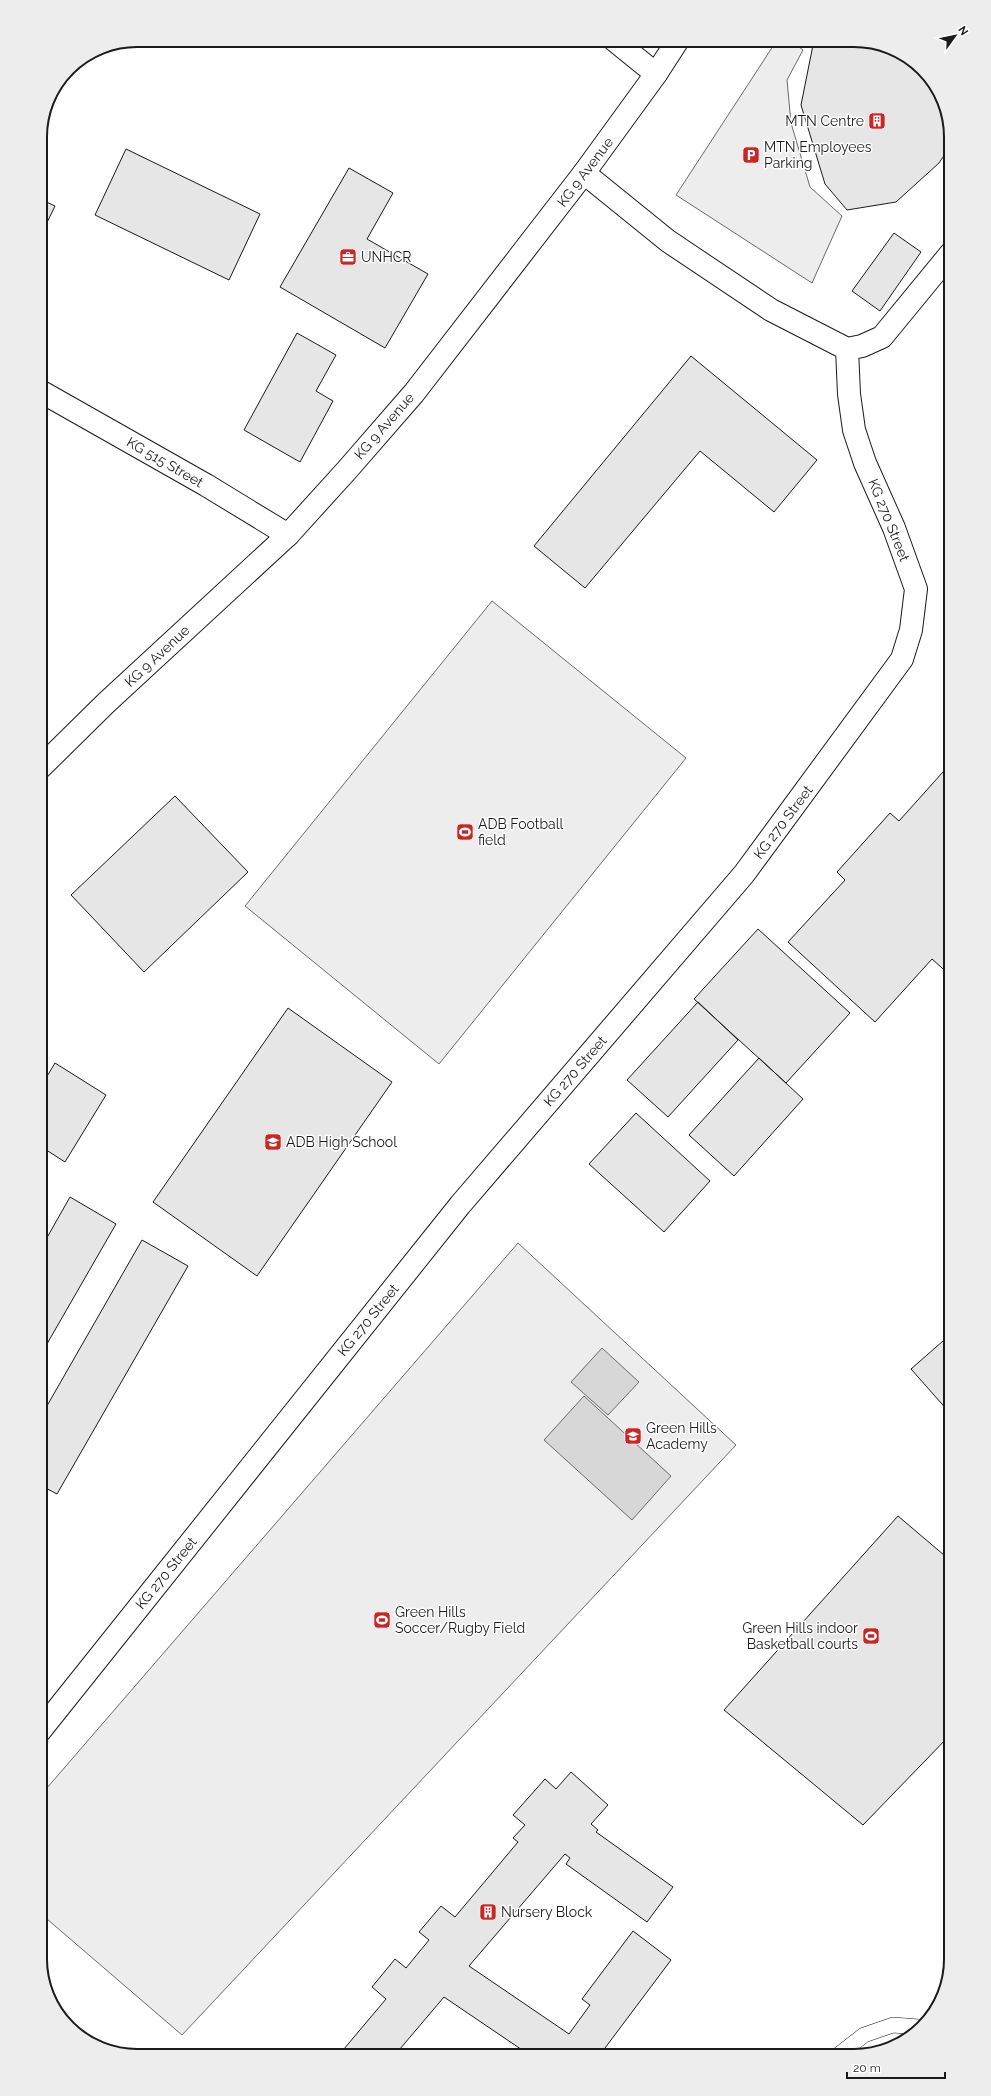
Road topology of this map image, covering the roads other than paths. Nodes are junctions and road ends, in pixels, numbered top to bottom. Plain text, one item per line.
1 (623, 47) edge
2 (673, 47) edge
3 (656, 74) junction
4 (584, 173) junction
5 (944, 261) edge
6 (847, 349) junction
7 (47, 395) edge
8 (288, 535) junction
9 (47, 761) edge
10 (47, 1721) edge
11 (913, 2027) edge
12 (846, 2049) edge

1 - 3 street
2 - 3 street, KG 9 Avenue
3 - 4 street, KG 9 Avenue
4 - 6 street
4 - 8 street, KG 9 Avenue
5 - 6 street
6 - 10 street, KG 270 Street
7 - 8 street, KG 515 Street
8 - 9 street, KG 9 Avenue
11 - 12 lane

